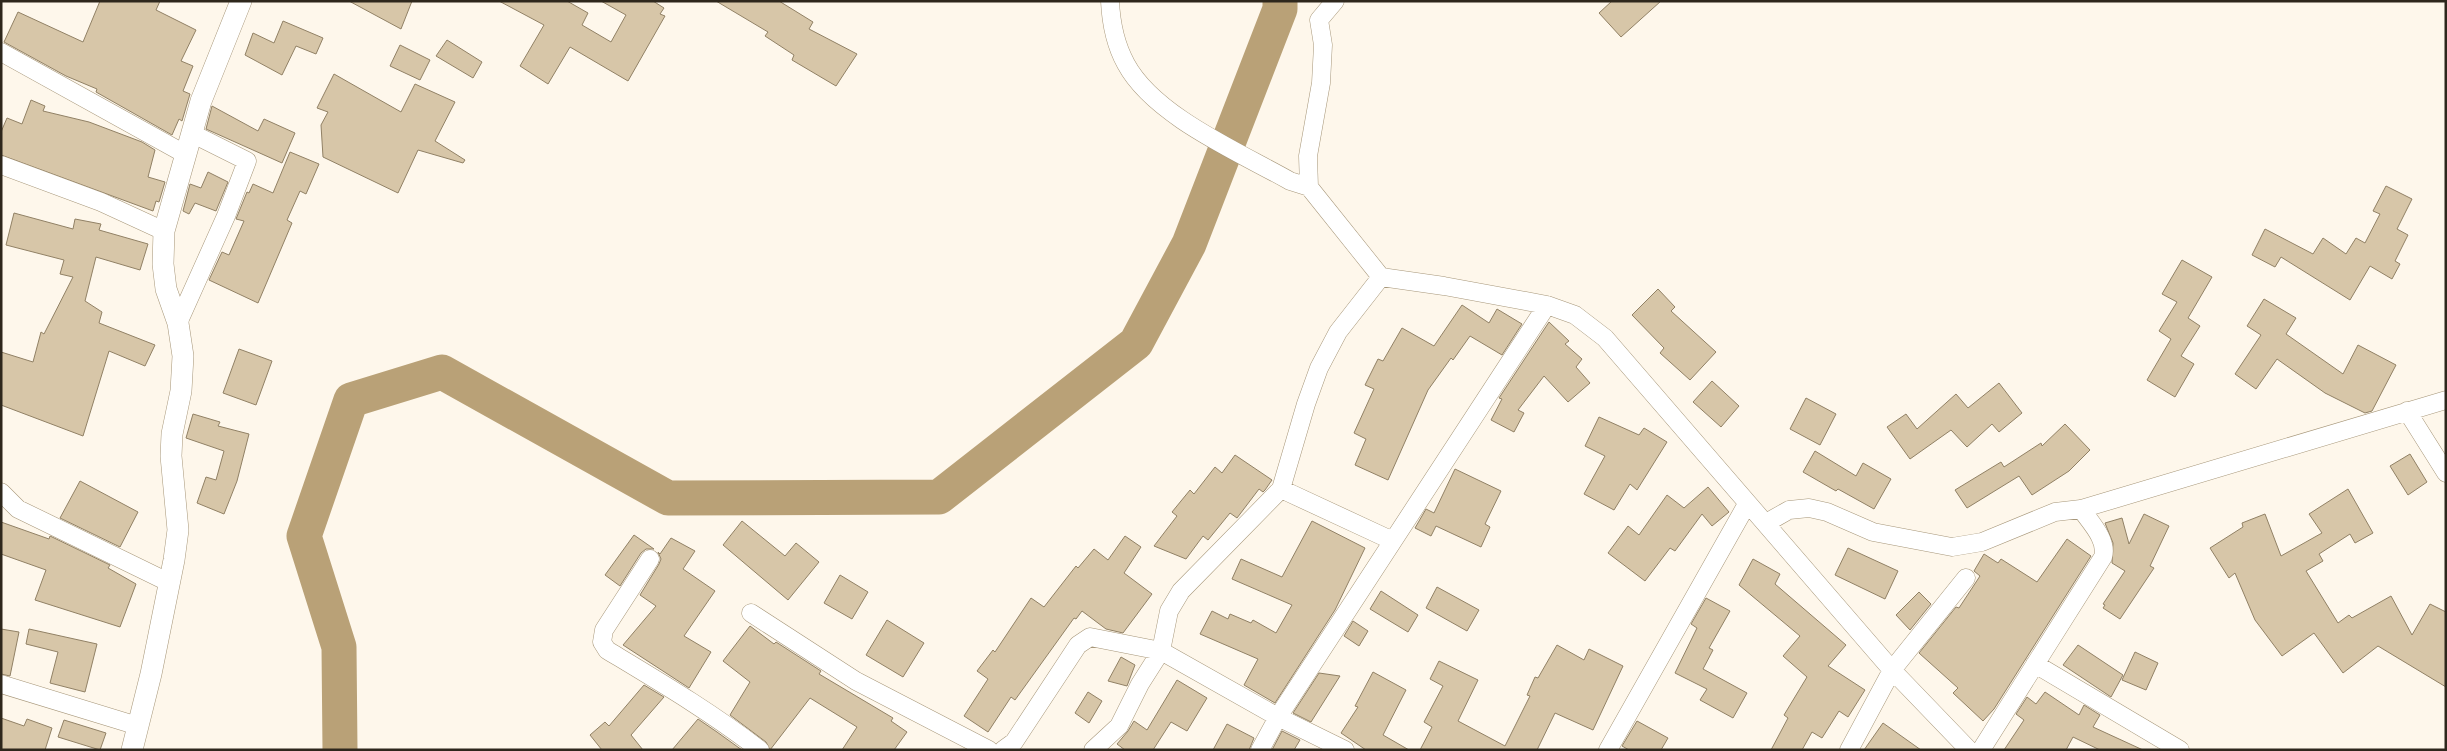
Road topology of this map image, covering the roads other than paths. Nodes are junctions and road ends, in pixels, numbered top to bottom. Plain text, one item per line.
1 (241, 1) edge
2 (1110, 1) edge
3 (1333, 4) edge
4 (1, 52) edge
5 (191, 133) junction
6 (185, 154) junction
7 (1, 165) edge
8 (1309, 187) junction
9 (164, 231) junction
10 (1381, 277) junction
11 (1547, 305) junction
12 (178, 323) junction
13 (2446, 400) edge
14 (2408, 411) junction
15 (2446, 473) edge
16 (1281, 489) junction
17 (1, 492) edge
18 (1747, 504) junction
19 (2081, 509) junction
20 (1766, 523) junction
21 (1393, 541) junction
22 (650, 559) dead end
23 (1966, 578) dead end
24 (168, 582) junction
25 (751, 613) dead end
26 (1161, 651) junction
27 (1902, 657) junction
28 (2035, 664) junction
29 (1, 684) edge
30 (1278, 717) junction
31 (138, 726) junction
32 (132, 750) edge
33 (760, 750) edge
34 (988, 750) edge
35 (1003, 750) edge
36 (1093, 750) edge
37 (1260, 750) edge
38 (1345, 750) edge
39 (1608, 750) edge
40 (1848, 750) edge
41 (1969, 750) edge
42 (1981, 750) edge
43 (2180, 750) edge

1 - 5 street
2 - 8 street
3 - 8 street
4 - 6 street
5 - 6 street
5 - 12 street
6 - 9 street
7 - 9 street
8 - 10 street
9 - 12 street
10 - 11 street
10 - 16 street
11 - 18 street
11 - 21 street
12 - 24 street
13 - 14 street
14 - 15 street
14 - 19 street
16 - 21 street
16 - 26 street
17 - 24 street
18 - 20 street
18 - 39 street
19 - 20 street
19 - 28 street
20 - 27 street
21 - 30 street
22 - 33 street
23 - 27 street
24 - 31 street
25 - 34 street
26 - 30 street
26 - 35 street
26 - 36 street
27 - 40 street
27 - 41 street
28 - 42 street
28 - 43 street
29 - 31 street
30 - 37 street
30 - 38 street
31 - 32 street

